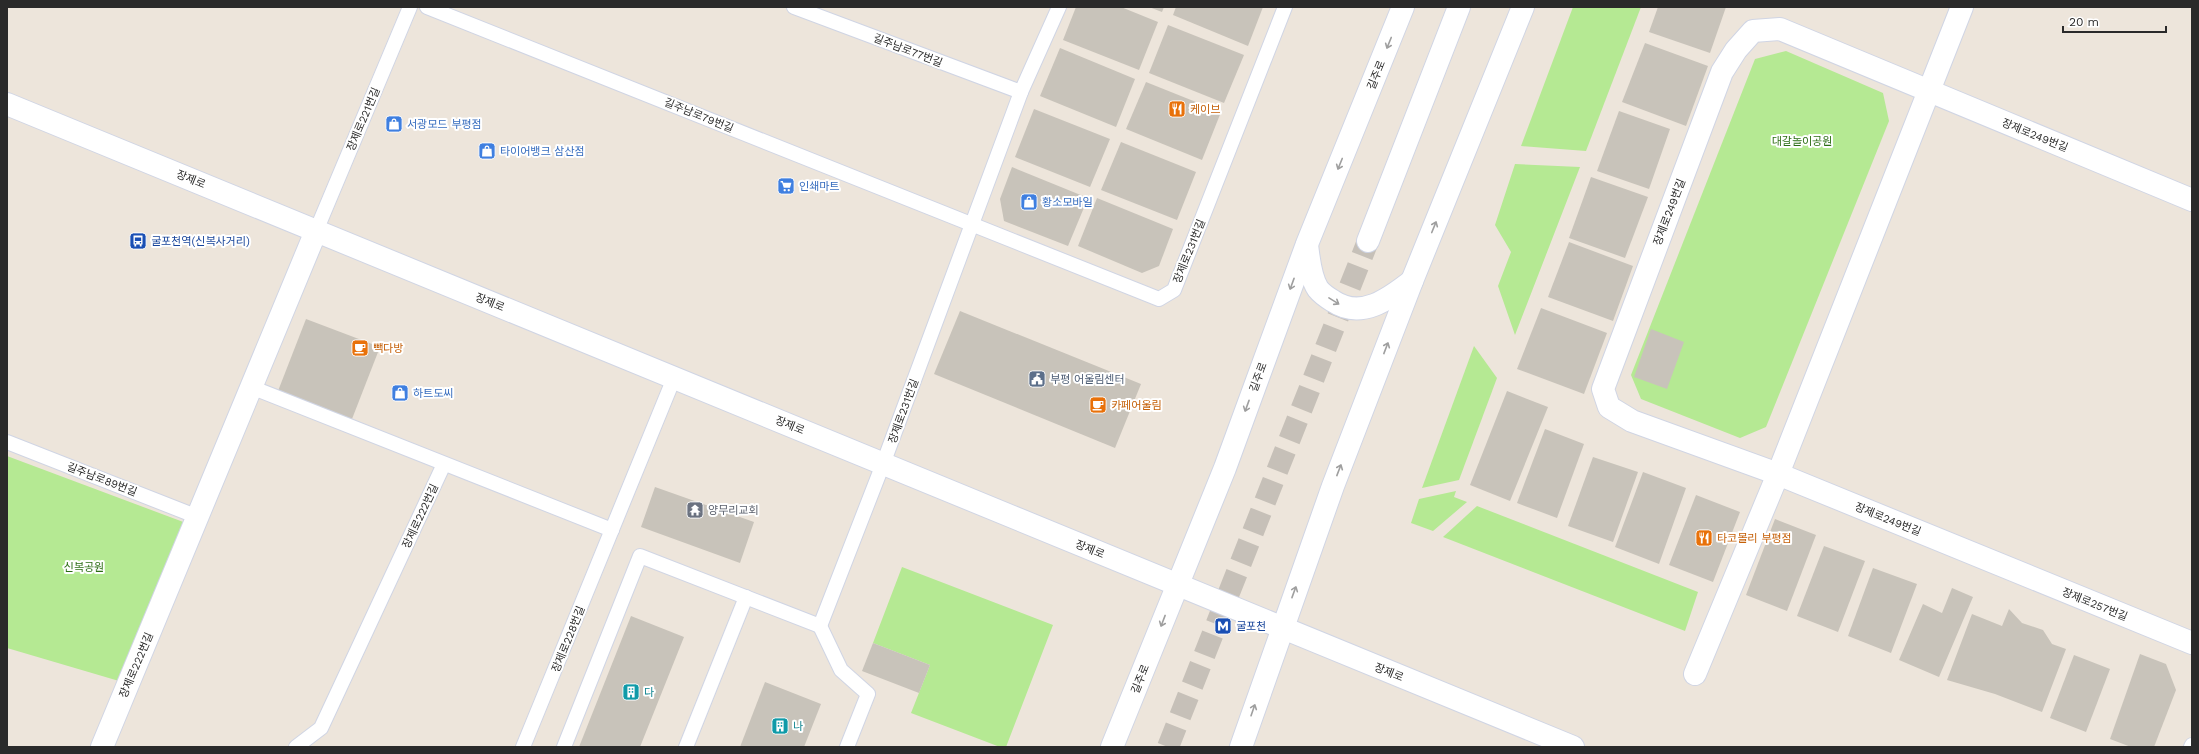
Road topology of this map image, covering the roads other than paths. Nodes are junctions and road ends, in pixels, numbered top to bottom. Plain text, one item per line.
1 (410, 7) edge
2 (427, 7) edge
3 (794, 7) edge
4 (1059, 7) edge
5 (1285, 7) edge
6 (1403, 7) edge
7 (1459, 7) edge
8 (1523, 7) edge
9 (1962, 7) edge
10 (1021, 92) junction
11 (1928, 92) junction
12 (7, 104) edge
13 (2192, 200) edge
14 (972, 223) junction
15 (316, 231) junction
16 (1368, 241) tunnel mouth
17 (1307, 244) junction
18 (1412, 281) junction
19 (674, 378) junction
20 (251, 387) junction
21 (7, 442) edge
22 (444, 464) junction
23 (884, 464) junction
24 (1778, 474) junction
25 (198, 516) junction
26 (612, 530) junction
27 (1998, 564) joint
28 (1177, 584) junction
29 (746, 597) junction
30 (820, 626) junction
31 (1281, 628) junction
32 (2192, 643) edge
33 (1695, 674) dead end
34 (107, 746) edge
35 (296, 747) edge
36 (523, 747) edge
37 (564, 747) edge
38 (686, 747) edge
39 (847, 747) edge
40 (1112, 747) edge
41 (1241, 747) edge
42 (1573, 747) edge

1 - 15 lane, 장제로221번길
2 - 14 lane, 길주남로79번길
3 - 10 lane, 길주남로77번길
4 - 10 lane, 장제로231번길
5 - 14 lane, 장제로231번길
6 -> 17 main road, 길주로
7 - 16 main road
18 -> 8 main road
9 - 11 main road
10 - 14 lane, 장제로231번길
11 - 13 main road, 장제로249번길
11 - 24 main road
11 - 24 main road, 장제로249번길
12 - 15 main road, 장제로
14 - 23 lane, 장제로231번길
15 - 19 main road, 장제로
15 - 20 main road, 장제로222번길
17 -> 18 main road
17 -> 28 main road, 길주로
31 -> 18 main road
19 - 23 main road, 장제로
19 - 26 lane, 장제로228번길
20 - 22 lane
20 - 25 main road, 장제로222번길
21 - 25 lane, 길주남로89번길
22 - 26 lane
22 - 35 lane, 장제로222번길
23 - 28 main road, 장제로
23 - 30 lane, 장제로231번길
24 - 27 main road, 장제로249번길
24 - 33 main road
25 - 34 main road, 장제로222번길
26 - 36 lane, 장제로228번길
27 - 32 main road, 장제로257번길
28 - 31 main road, 장제로
28 -> 40 main road, 길주로
29 - 30 lane
29 - 37 lane
29 - 38 lane
30 - 39 lane
41 -> 31 main road
31 - 42 main road, 장제로

